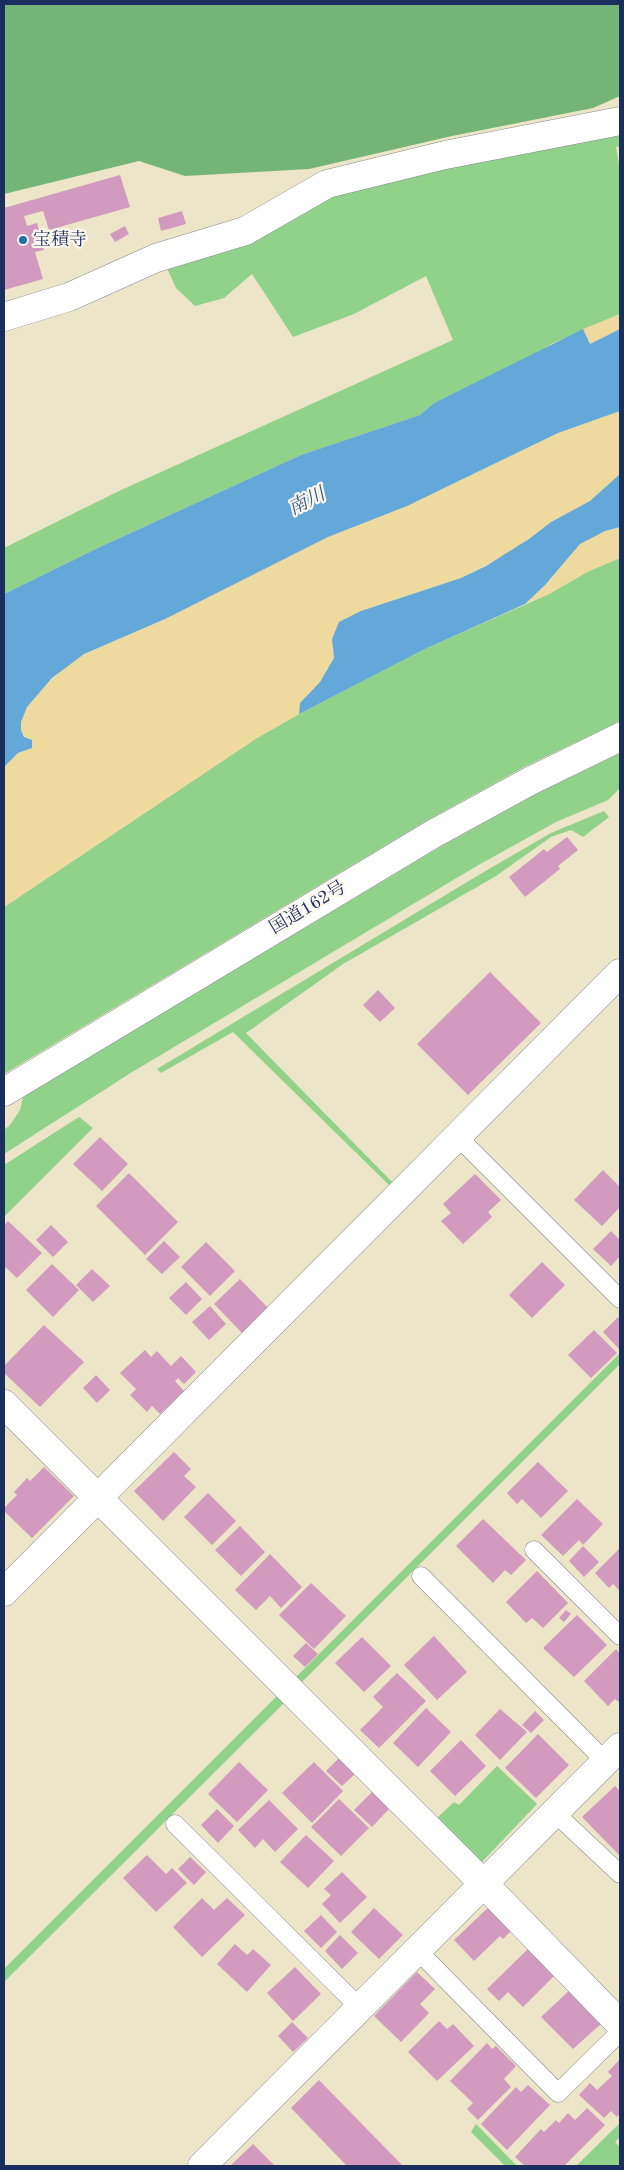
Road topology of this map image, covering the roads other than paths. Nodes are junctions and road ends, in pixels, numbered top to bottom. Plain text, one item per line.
1 (620, 111) edge
2 (620, 122) edge
3 (585, 128) junction
4 (4, 317) edge
5 (620, 737) edge
6 (620, 973) edge
7 (4, 1092) edge
8 (458, 1137) junction
9 (620, 1299) edge
10 (4, 1404) edge
11 (98, 1498) junction
12 (534, 1550) dead end
13 (422, 1576) dead end
14 (4, 1592) edge
15 (620, 1636) edge
16 (613, 1754) edge
17 (554, 1813) junction
18 (175, 1824) dead end
19 (620, 1874) edge
20 (484, 1884) junction
21 (418, 1950) junction
22 (360, 2008) junction
23 (620, 2024) edge
24 (620, 2032) edge
25 (202, 2166) edge

1 - 3 lane
2 - 3 main road
3 - 4 main road
5 - 7 main road, 国道162号
6 - 8 main road
8 - 9 lane
8 - 11 main road
10 - 11 main road
11 - 14 main road
11 - 20 main road
12 - 15 lane
13 - 16 lane
16 - 17 main road
17 - 19 lane
17 - 20 main road
18 - 22 lane
20 - 21 main road
20 - 23 main road
21 - 22 main road
21 - 24 lane
22 - 25 main road

